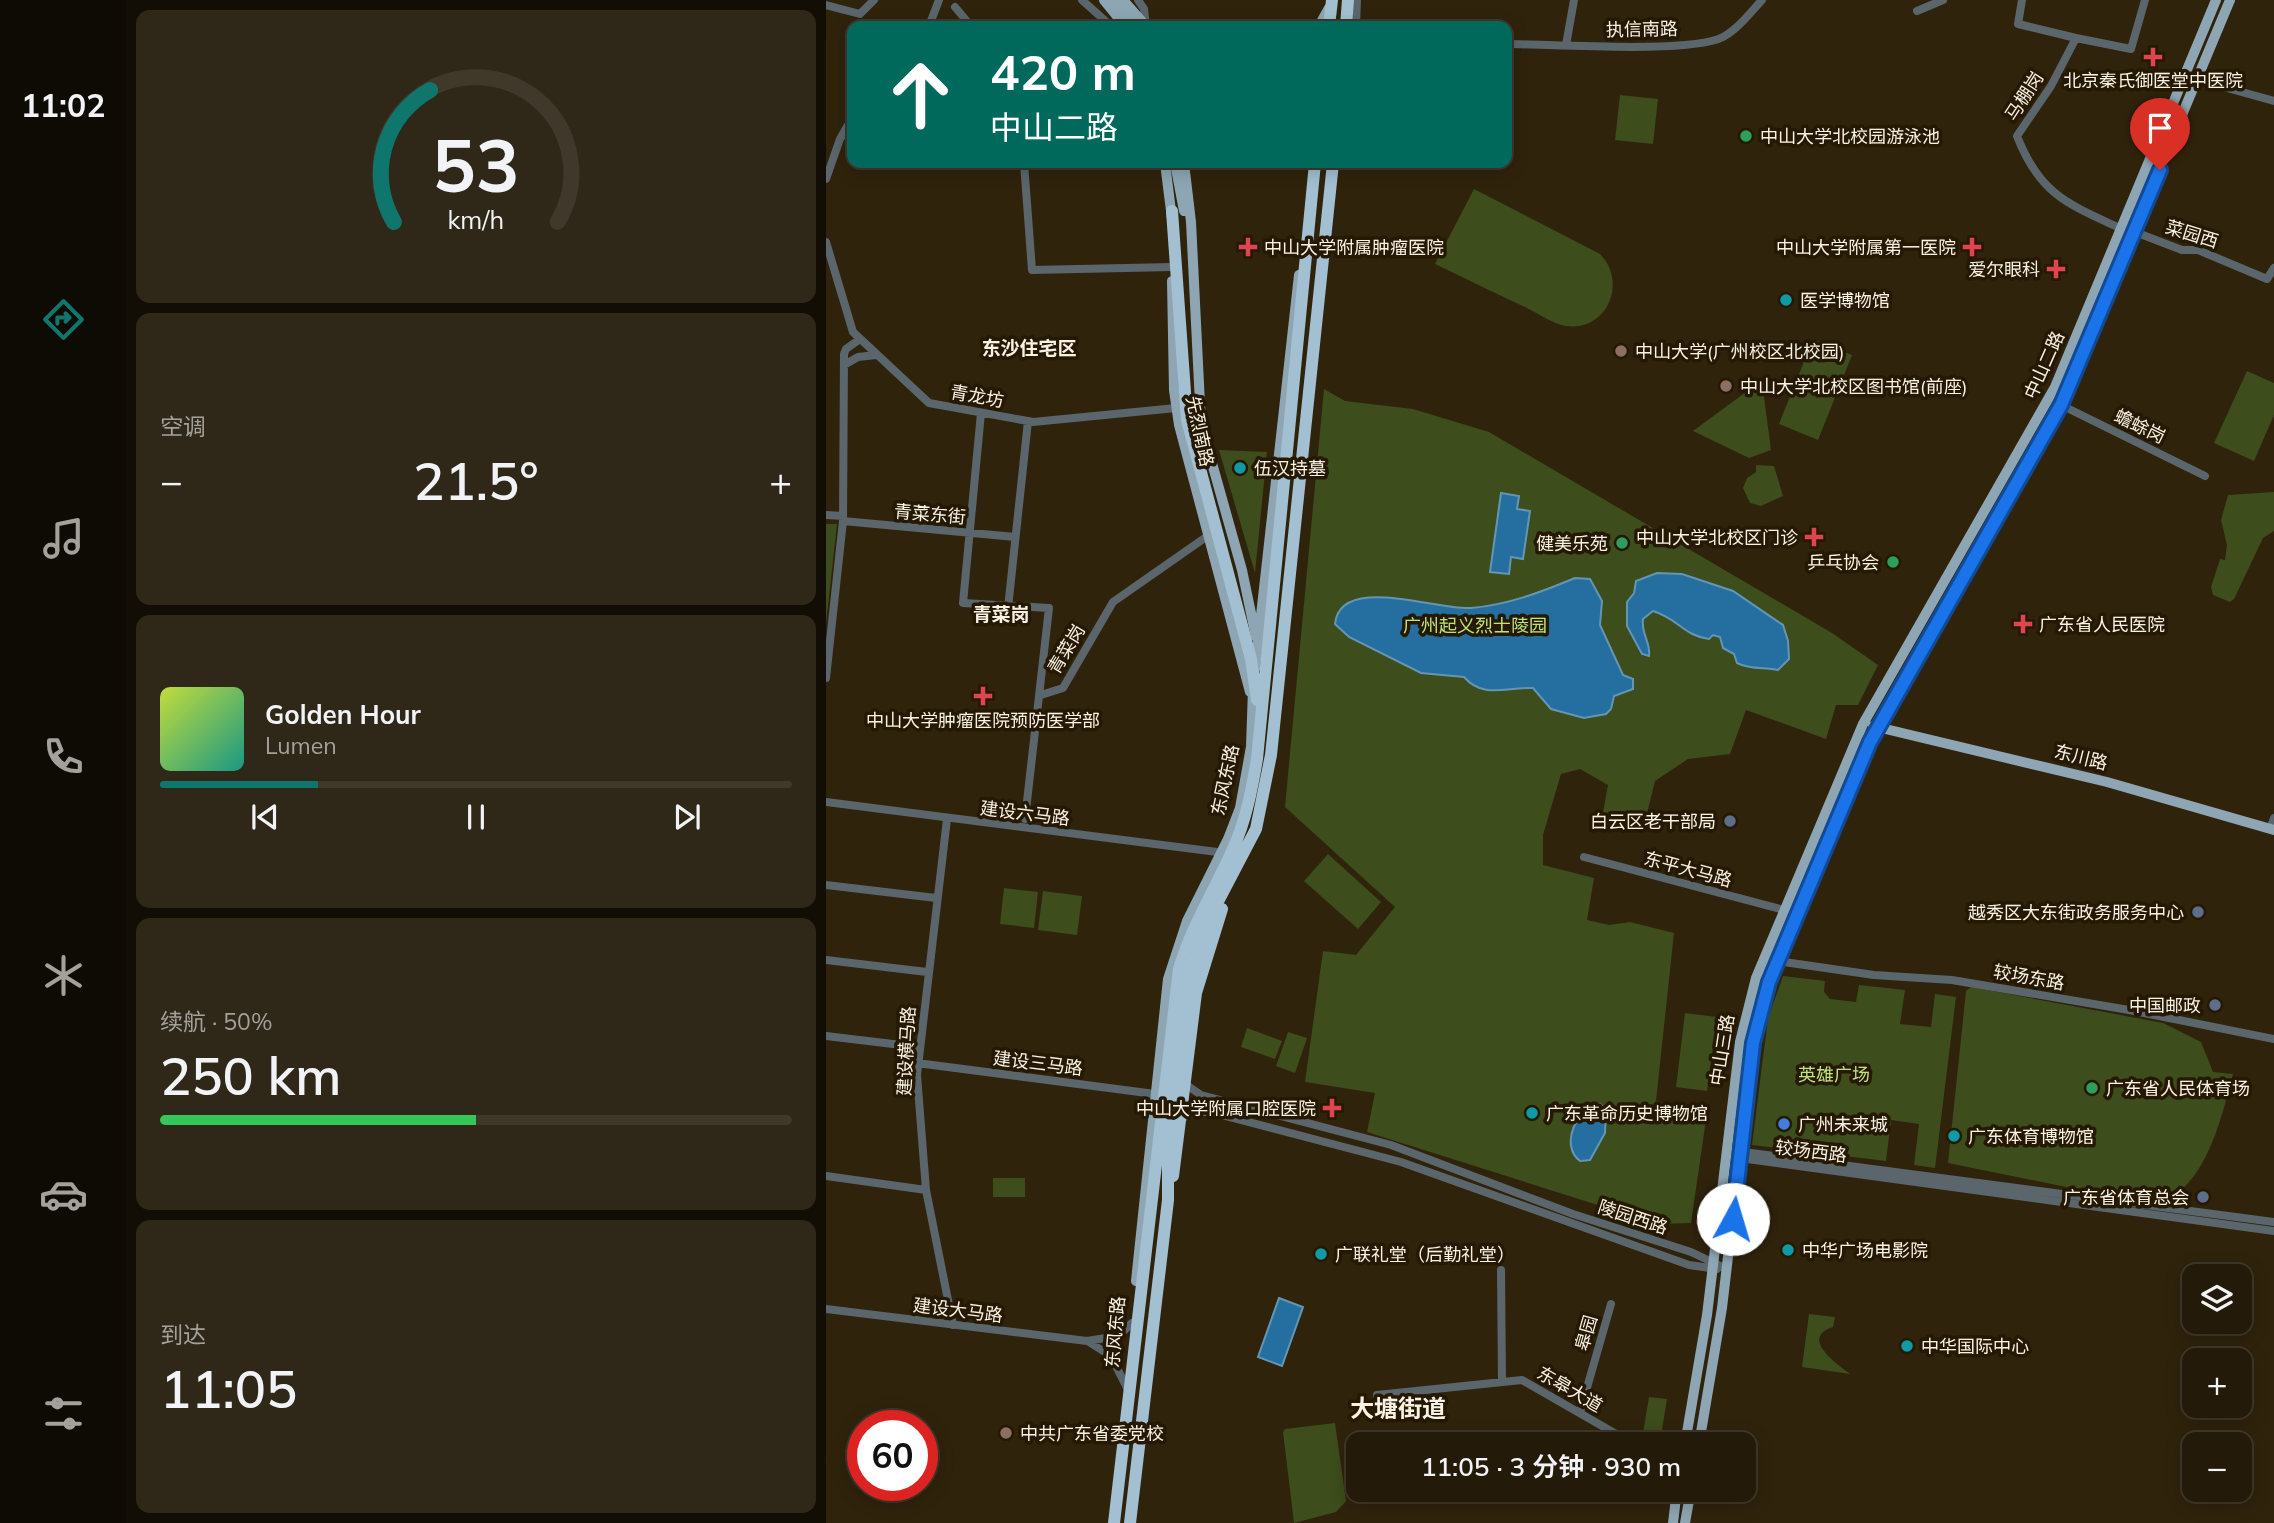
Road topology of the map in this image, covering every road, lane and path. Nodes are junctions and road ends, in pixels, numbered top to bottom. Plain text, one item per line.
1 (874, 0) edge
2 (939, 0) edge
3 (1082, 0) edge
4 (1104, 0) edge
5 (1114, 0) edge
6 (1123, 0) edge
7 (1138, 0) edge
8 (1349, 0) edge
9 (1357, 0) edge
10 (1574, 0) edge
11 (1762, 0) edge
12 (1943, 0) edge
13 (2022, 0) edge
14 (2145, 0) edge
15 (2230, 0) edge
16 (1332, 1) edge
17 (2212, 2) edge
18 (826, 5) edge
19 (955, 7) dead end
20 (1917, 11) dead end
21 (931, 21) edge
22 (967, 21) edge
23 (1105, 21) edge
24 (1121, 21) edge
25 (1129, 21) edge
26 (1142, 21) edge
27 (1144, 21) edge
28 (1322, 21) edge
29 (1330, 21) edge
30 (1347, 21) edge
31 (1356, 21) edge
32 (2076, 38) junction
33 (1512, 44) edge
34 (1566, 45) junction
35 (2198, 80) junction
36 (2274, 101) edge
37 (847, 127) edge
38 (1024, 168) edge
39 (1166, 168) edge
40 (1176, 168) edge
41 (1184, 168) edge
42 (1314, 168) edge
43 (1332, 168) edge
44 (826, 179) edge
45 (1310, 201) junction
46 (1172, 211) junction
47 (2122, 229) junction
48 (2135, 232) junction
49 (826, 242) edge
50 (1192, 258) junction
51 (1172, 267) junction
52 (2274, 268) edge
53 (860, 339) junction
54 (876, 355) junction
55 (844, 365) junction
56 (2061, 405) junction
57 (1176, 408) junction
58 (981, 412) junction
59 (1028, 421) junction
60 (2033, 428) junction
61 (2045, 434) junction
62 (2205, 476) dead end
63 (826, 516) edge
64 (843, 518) junction
65 (970, 533) junction
66 (1209, 535) junction
67 (1015, 537) junction
68 (1239, 561) junction
69 (1219, 568) junction
70 (1008, 608) junction
71 (1283, 647) junction
72 (1258, 648) junction
73 (826, 678) edge
74 (1041, 695) junction
75 (1252, 698) junction
76 (1261, 721) junction
77 (1864, 724) junction
78 (1877, 727) junction
79 (1272, 737) junction
80 (826, 803) edge
81 (947, 819) junction
82 (1025, 819) dead end
83 (2273, 825) edge
84 (1251, 839) junction
85 (1221, 854) junction
86 (1584, 857) dead end
87 (826, 885) edge
88 (936, 898) junction
89 (1784, 910) junction
90 (826, 960) edge
91 (1777, 961) junction
92 (927, 972) junction
93 (826, 1036) edge
94 (2274, 1040) edge
95 (918, 1047) junction
96 (917, 1063) junction
97 (1185, 1084) junction
98 (1155, 1094) junction
99 (1209, 1097) junction
100 (1207, 1112) junction
101 (1181, 1119) junction
102 (1391, 1145) junction
103 (1726, 1152) junction
104 (1740, 1154) junction
105 (1395, 1161) junction
106 (826, 1176) edge
107 (926, 1190) junction
108 (1168, 1200) junction
109 (2274, 1222) edge
110 (2274, 1231) edge
111 (1713, 1265) junction
112 (1727, 1269) junction
113 (1501, 1270) dead end
114 (1611, 1304) dead end
115 (826, 1309) edge
116 (1132, 1323) junction
117 (953, 1325) junction
118 (1087, 1341) junction
119 (1502, 1382) junction
120 (1129, 1392) junction
121 (1377, 1395) dead end
122 (1580, 1412) junction
123 (1613, 1432) edge
124 (1687, 1432) edge
125 (1701, 1432) edge
126 (1675, 1502) edge
127 (1689, 1502) edge
128 (1114, 1523) edge
129 (1133, 1523) edge
130 (1673, 1523) edge
131 (1685, 1523) edge

1 - 18 street
2 - 21 street
3 - 23 street
4 - 24 main road
5 - 25 main road
6 - 26 main road
7 - 27 street
8 - 30 highway
9 - 31 street
10 - 34 street
11 - 34 street, 执信南路
12 - 20 street
13 - 32 street
14 - 32 street
15 - 35 main road, 中山二路
16 - 28 main road
16 - 29 highway
17 - 47 main road, 中山二路
19 - 22 street
32 - 47 street, 马棚岗
33 - 34 street, 执信南路
35 - 36 street
35 - 48 main road, 中山二路
37 - 44 street
38 - 51 street
39 - 46 main road, 先烈南路
40 - 50 main road, 先烈南路
41 - 50 main road, 先烈南路
42 - 45 highway, 东风东路
43 - 71 highway, 东风东路
45 - 72 main road, 东风东路
45 - 76 highway
46 - 51 main road, 先烈南路
46 - 76 highway
47 - 60 main road, 中山二路
48 - 52 street, 菜园西
48 - 56 main road, 中山二路
49 - 53 street, 青龙坊
50 - 68 main road, 先烈南路
51 - 57 main road, 先烈南路
53 - 54 street, 青龙坊
53 - 55 street
54 - 55 street
54 - 58 street, 青龙坊
55 - 64 street
56 - 61 main road, 中山二路
56 - 62 street, 蟾蜍岗
57 - 59 street, 青龙坊
57 - 66 main road, 先烈南路
58 - 59 street, 青龙坊
58 - 65 street
59 - 67 street
60 - 61 street
60 - 77 main road, 中山二路
61 - 78 main road, 中山二路
63 - 64 street, 青菜东街
64 - 65 street, 青菜东街
64 - 73 street
65 - 67 street, 青菜东街
65 - 70 street
66 - 69 main road, 先烈南路
66 - 74 street, 青菜岗
67 - 70 street
68 - 69 main road
68 - 72 main road, 先烈南路
69 - 75 main road, 先烈南路
70 - 74 street
71 - 79 highway, 东风东路
71 - 97 highway, 东风东路
72 - 75 main road, 东风东路
72 - 79 main road, 先烈南路
74 - 82 street, 青菜岗
75 - 85 main road, 东风东路
76 - 120 highway, 东风东路
77 - 78 main road, 东川路
77 - 89 main road, 中山三路
78 - 83 main road, 东川路
78 - 91 main road, 中山三路
79 - 84 highway, 东风东路
80 - 81 street, 建设六马路
81 - 85 street, 建设六马路
81 - 88 street, 建设横马路
84 - 85 street
84 - 108 highway, 东风东路
85 - 98 main road, 东风东路
86 - 89 street, 东平大马路
87 - 88 street
88 - 92 street, 建设横马路
89 - 103 main road, 中山三路
90 - 92 street
91 - 94 street, 较场东路
91 - 104 main road, 中山三路
92 - 95 street, 建设横马路
93 - 95 street
95 - 96 street, 建设横马路
96 - 98 street, 建设三马路
96 - 107 street, 建设横马路
97 - 99 street, 陵园西路
97 - 101 highway, 东风东路
98 - 116 main road, 东风东路
99 - 100 street
99 - 102 street, 陵园西路
100 - 101 street, 陵园西路
100 - 105 street, 陵园西路
101 - 108 highway, 东风东路
102 - 105 street
102 - 111 street, 陵园西路
103 - 104 street, 较场西路
103 - 111 main road, 中山三路
104 - 109 street, 较场西路
104 - 110 street, 较场西路
104 - 112 main road, 中山三路
105 - 111 street, 陵园西路
106 - 107 street
107 - 117 street, 建设横马路
108 - 129 highway, 东风东路
111 - 112 street, 陵园西路
111 - 124 main road, 中山三路
112 - 125 main road, 中山三路
113 - 119 street
114 - 122 street, 皋园
115 - 117 street, 建设大马路
116 - 118 street
116 - 120 main road, 东风东路
117 - 118 street, 建设大马路
118 - 120 street
119 - 121 street, 东皋大道
119 - 122 street, 东皋大道
120 - 128 highway, 东风东路
122 - 123 street, 东皋大道
126 - 130 main road
127 - 131 main road

